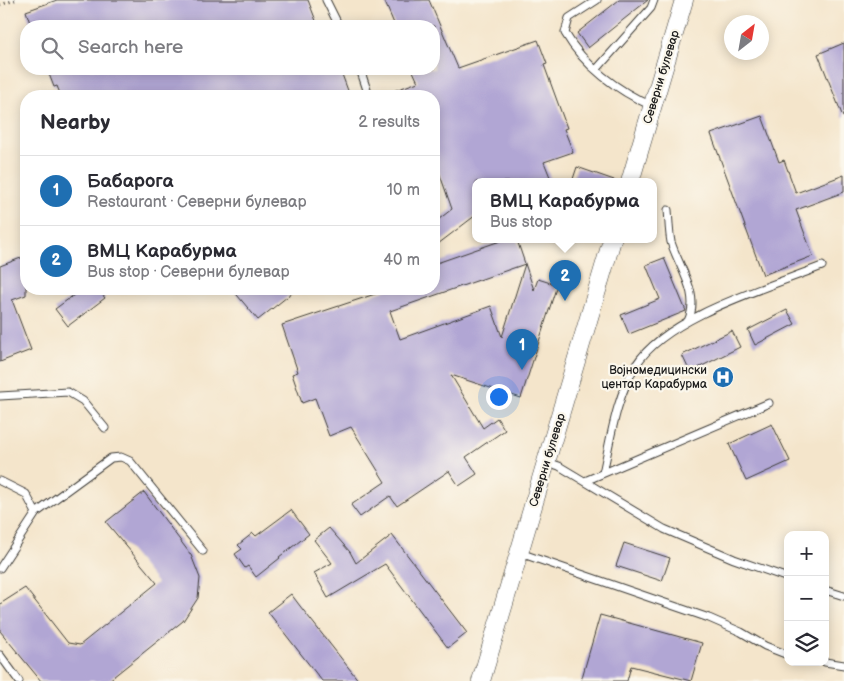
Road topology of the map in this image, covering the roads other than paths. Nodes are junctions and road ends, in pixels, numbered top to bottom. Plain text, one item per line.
1 (326, 0) edge
2 (597, 0) edge
3 (654, 0) edge
4 (684, 0) edge
5 (336, 20) edge
6 (596, 70) junction
7 (362, 75) edge
8 (368, 90) edge
9 (652, 107) junction
10 (631, 178) edge
11 (668, 210) dead end
12 (611, 243) edge
13 (822, 266) dead end
14 (688, 321) junction
15 (0, 396) edge
16 (769, 403) dead end
17 (105, 428) dead end
18 (546, 462) junction
19 (604, 473) junction
20 (0, 481) edge
21 (584, 481) junction
22 (36, 513) junction
23 (203, 551) dead end
24 (520, 553) junction
25 (0, 568) edge
26 (784, 577) edge
27 (829, 591) edge
28 (844, 596) edge
29 (784, 653) edge
30 (0, 655) edge
31 (829, 663) edge
32 (844, 665) edge
33 (19, 681) edge
34 (481, 681) edge

1 - 5 lane
2 - 6 lane
3 - 6 lane
4 - 9 street, Северни булевар
6 - 9 lane
7 - 8 lane
9 - 10 street, Северни булевар
11 - 14 lane
12 - 18 street, Северни булевар
13 - 14 lane
14 - 19 lane
15 - 17 lane
16 - 19 lane
18 - 21 lane
18 - 24 street, Северни булевар
19 - 21 lane
20 - 22 lane
21 - 26 lane
22 - 23 lane
22 - 25 lane
24 - 29 lane
24 - 34 street, Северни булевар
27 - 28 lane
30 - 33 lane
31 - 32 lane

